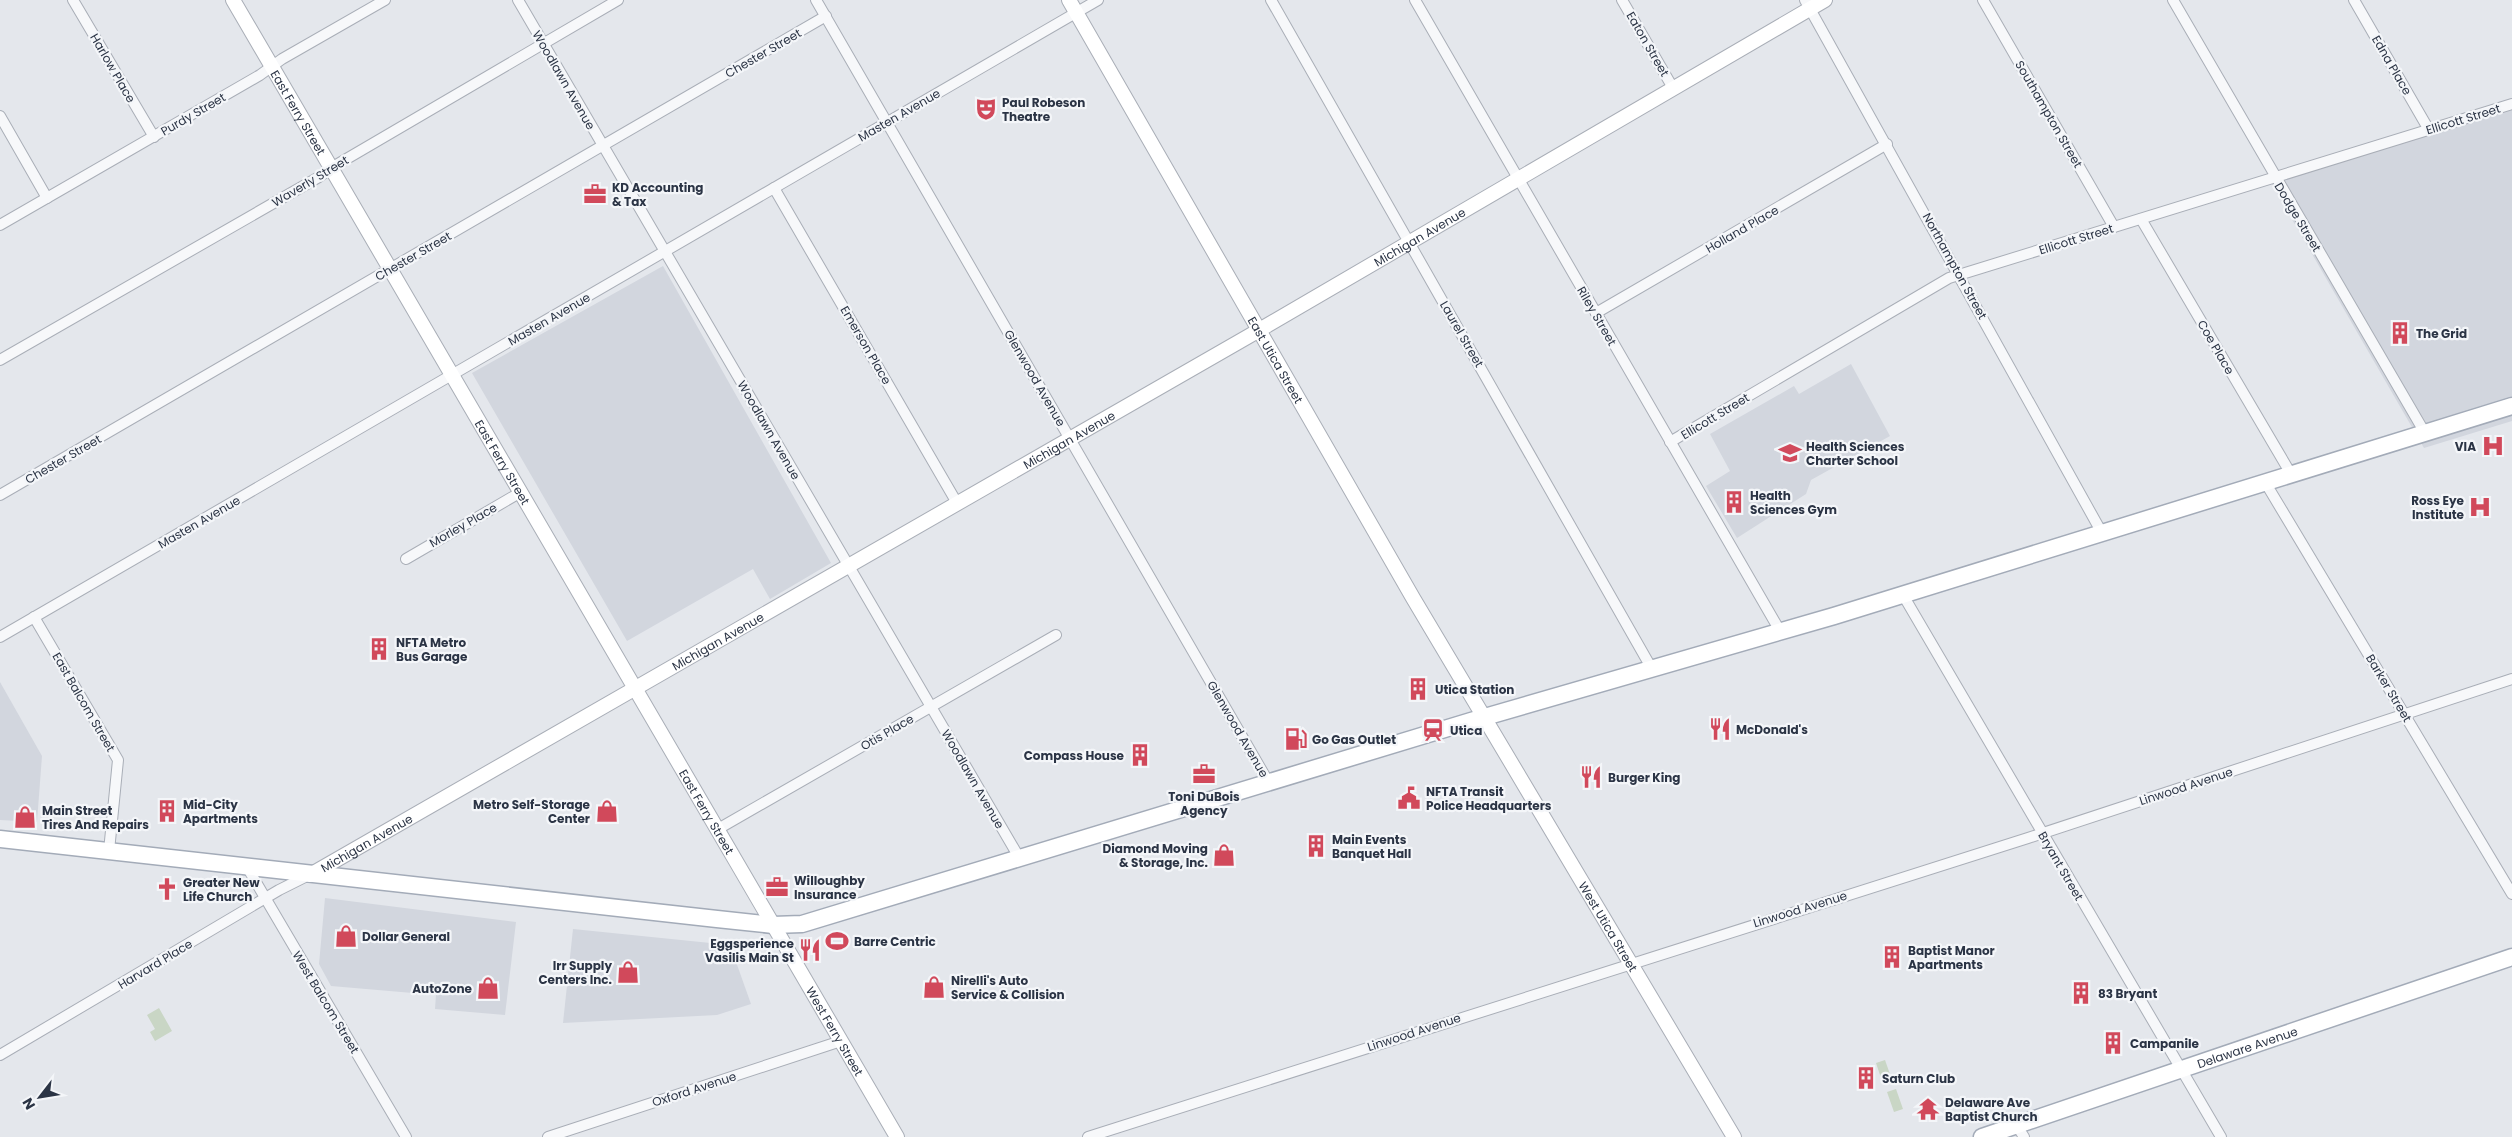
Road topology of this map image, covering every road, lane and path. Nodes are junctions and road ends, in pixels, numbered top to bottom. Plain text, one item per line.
1 (73, 0) edge
2 (233, 0) edge
3 (385, 0) edge
4 (518, 0) edge
5 (618, 0) edge
6 (816, 0) edge
7 (1098, 0) edge
8 (1271, 0) edge
9 (1415, 0) edge
10 (1622, 0) edge
11 (1825, 0) edge
12 (1983, 0) edge
13 (2173, 0) edge
14 (2354, 0) edge
15 (1808, 4) edge
16 (1073, 6) edge
17 (826, 16) junction
18 (543, 44) junction
19 (272, 67) junction
20 (1673, 88) junction
21 (2512, 104) edge
22 (0, 116) edge
23 (887, 122) junction
24 (2429, 130) junction
25 (154, 137) junction
26 (1887, 144) junction
27 (602, 146) junction
28 (331, 168) junction
29 (1518, 178) junction
30 (2274, 178) junction
31 (774, 188) junction
32 (47, 198) junction
33 (2141, 219) junction
34 (0, 225) edge
35 (2114, 227) junction
36 (1409, 242) junction
37 (665, 251) junction
38 (390, 269) junction
39 (1960, 275) junction
40 (1596, 313) junction
41 (1258, 330) junction
42 (0, 360) edge
43 (452, 375) junction
44 (2512, 406) edge
45 (2425, 433) junction
46 (1070, 438) junction
47 (1670, 442) junction
48 (2291, 474) junction
49 (2265, 482) junction
50 (521, 492) junction
51 (0, 495) edge
52 (957, 503) junction
53 (2102, 533) junction
54 (406, 559) dead end
55 (848, 566) junction
56 (1903, 595) junction
57 (34, 617) junction
58 (1780, 631) junction
59 (1056, 635) dead end
60 (0, 637) edge
61 (1652, 669) junction
62 (2512, 679) edge
63 (636, 688) junction
64 (931, 708) junction
65 (2404, 714) junction
66 (1484, 717) junction
67 (1269, 783) junction
68 (718, 829) junction
69 (2042, 833) junction
70 (0, 839) edge
71 (109, 851) junction
72 (1020, 859) junction
73 (247, 867) junction
74 (310, 875) junction
75 (2512, 894) edge
76 (265, 899) junction
77 (773, 925) junction
78 (2512, 957) edge
79 (1631, 963) junction
80 (841, 1041) junction
81 (0, 1055) edge
82 (2182, 1071) junction
83 (2021, 1131) edge
84 (406, 1137) edge
85 (548, 1137) edge
86 (897, 1137) edge
87 (1088, 1137) edge
88 (1734, 1137) edge
89 (1982, 1137) edge
90 (2221, 1137) edge

1 - 25 street, Harlow Place
2 - 19 street, East Ferry Street
3 - 19 street, Purdy Street
4 - 18 street, Woodlawn Avenue
5 - 18 street, Waverly Street
6 - 17 street, Glenwood Avenue
7 - 16 street, Masten Avenue
8 - 36 street, Laurel Street
9 - 29 street, Riley Street
10 - 20 street, Eaton Street
11 - 15 street, Michigan Avenue
12 - 35 street, Southampton Street
13 - 30 street, Dodge Street
14 - 24 street, Edna Place
15 - 20 street, Michigan Avenue
15 - 26 street, Northampton Street
16 - 23 street, Masten Avenue
16 - 41 street, East Utica Street
17 - 23 street, Glenwood Avenue
17 - 27 street, Chester Street
18 - 27 street, Woodlawn Avenue
18 - 28 street, Waverly Street
19 - 25 street, Purdy Street
19 - 28 street, East Ferry Street
20 - 29 street, Michigan Avenue
21 - 24 street, Ellicott Street
22 - 32 street
23 - 31 street, Masten Avenue
23 - 46 street, Glenwood Avenue
24 - 30 street, Ellicott Street
25 - 32 street, Purdy Street
26 - 39 street, Northampton Street
26 - 40 street, Holland Place
27 - 37 street, Woodlawn Avenue
27 - 38 street, Chester Street
28 - 38 street, East Ferry Street
28 - 42 street, Waverly Street
29 - 36 street, Michigan Avenue
29 - 40 street, Riley Street
30 - 33 street, Ellicott Street
30 - 45 street, Dodge Street
31 - 37 street, Masten Avenue
31 - 52 street, Emerson Place
32 - 34 street, Purdy Street
33 - 35 street, Ellicott Street
33 - 48 street, Coe Place
35 - 39 street, Ellicott Street
36 - 41 street, Michigan Avenue
36 - 61 street, Laurel Street
37 - 43 street, Masten Avenue
37 - 55 street, Woodlawn Avenue
38 - 43 street, East Ferry Street
38 - 51 street, Chester Street
39 - 47 street, Ellicott Street
39 - 53 street, Northampton Street
40 - 47 street, Riley Street
41 - 46 street, Michigan Avenue
41 - 66 street, East Utica Street
43 - 50 street, East Ferry Street
43 - 57 street, Masten Avenue
44 - 45 main road
45 - 48 main road
46 - 52 street, Michigan Avenue
46 - 67 street, Glenwood Avenue
47 - 58 street, Riley Street
48 - 49 main road
49 - 53 main road
49 - 65 street, Barker Street
50 - 54 street, Morley Place
50 - 63 street, East Ferry Street
52 - 55 street, Michigan Avenue
53 - 56 main road
55 - 63 street, Michigan Avenue
55 - 64 street, Woodlawn Avenue
56 - 58 main road
56 - 69 street, Bryant Street
57 - 60 street, Masten Avenue
57 - 71 street, East Balcom Street
58 - 61 main road
59 - 64 street, Otis Place
61 - 66 main road
62 - 65 street, Linwood Avenue
63 - 68 street, East Ferry Street
63 - 74 street, Michigan Avenue
64 - 68 street, Otis Place
64 - 72 street, Woodlawn Avenue
65 - 69 street, Linwood Avenue
65 - 75 street, Barker Street
66 - 67 main road
66 - 79 street, West Utica Street
67 - 72 main road
68 - 77 street, East Ferry Street
69 - 79 street, Linwood Avenue
69 - 82 street, Bryant Street
70 - 71 main road
71 - 73 main road
72 - 77 main road
73 - 74 main road
73 - 76 street, West Balcom Street
74 - 76 street, Harvard Place
74 - 77 main road
76 - 81 street, Harvard Place
76 - 84 street, West Balcom Street
77 - 80 street, West Ferry Street
78 - 82 main road, Delaware Avenue
79 - 87 street, Linwood Avenue
79 - 88 street, West Utica Street
80 - 85 street, Oxford Avenue
80 - 86 street, West Ferry Street
82 - 83 main road, Delaware Avenue
82 - 90 street, Bryant Street
83 - 89 main road, Delaware Avenue

